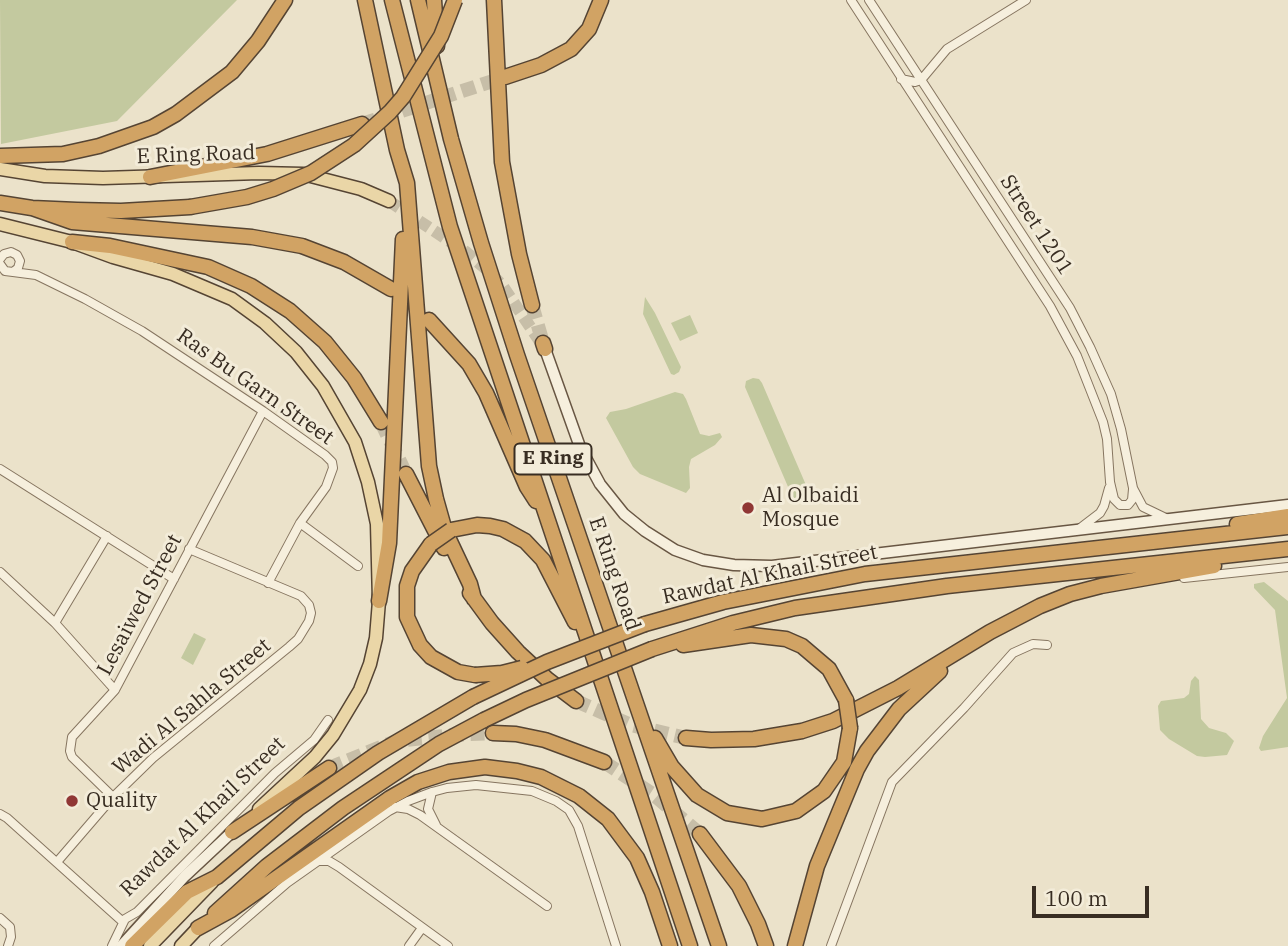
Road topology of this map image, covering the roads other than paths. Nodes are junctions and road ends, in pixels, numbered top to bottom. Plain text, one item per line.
1 (285, 0) edge
2 (365, 0) edge
3 (392, 0) edge
4 (418, 0) edge
5 (434, 0) edge
6 (455, 0) edge
7 (494, 0) edge
8 (601, 0) edge
9 (851, 0) edge
10 (869, 0) edge
11 (1026, 0) edge
12 (934, 63) junction
13 (911, 65) junction
14 (505, 77) tunnel mouth
15 (901, 79) junction
16 (921, 80) junction
17 (439, 89) junction
18 (362, 124) tunnel mouth
19 (397, 150) junction
20 (0, 156) edge
21 (0, 169) edge
22 (150, 177) junction
23 (389, 201) tunnel mouth
24 (0, 203) edge
25 (32, 208) junction
26 (0, 224) edge
27 (72, 242) junction
28 (20, 261) junction
29 (3, 269) edge
30 (36, 275) junction
31 (391, 289) dead end
32 (532, 305) tunnel mouth
33 (429, 320) dead end
34 (543, 345) tunnel mouth
35 (263, 411) junction
36 (381, 422) tunnel mouth
37 (0, 469) edge
38 (406, 474) tunnel mouth
39 (1110, 482) junction
40 (1133, 488) junction
41 (1288, 505) edge
42 (1288, 516) edge
43 (548, 519) junction
44 (1170, 520) junction
45 (300, 523) junction
46 (1288, 527) edge
47 (1072, 532) junction
48 (107, 536) junction
49 (1189, 538) junction
50 (1288, 549) edge
51 (189, 550) junction
52 (1255, 552) junction
53 (358, 566) dead end
54 (1288, 567) edge
55 (1275, 568) junction
56 (0, 572) edge
57 (1288, 574) edge
58 (174, 579) junction
59 (1132, 580) junction
60 (268, 583) junction
61 (474, 599) junction
62 (379, 601) junction
63 (55, 623) junction
64 (586, 636) junction
65 (1047, 645) dead end
66 (658, 647) junction
67 (962, 649) junction
68 (547, 662) junction
69 (115, 690) junction
70 (576, 701) tunnel mouth
71 (636, 703) junction
72 (328, 720) dead end
73 (493, 733) tunnel mouth
74 (685, 738) tunnel mouth
75 (604, 762) tunnel mouth
76 (329, 768) tunnel mouth
77 (432, 792) junction
78 (113, 797) junction
79 (395, 807) junction
80 (0, 814) edge
81 (437, 828) junction
82 (232, 832) junction
83 (700, 834) tunnel mouth
84 (340, 845) junction
85 (317, 860) junction
86 (57, 862) junction
87 (340, 867) junction
88 (217, 877) junction
89 (547, 905) dead end
90 (0, 918) edge
91 (123, 922) junction
92 (198, 928) junction
93 (422, 928) junction
94 (8, 946) edge
95 (111, 946) edge
96 (121, 946) edge
97 (132, 946) edge
98 (150, 946) edge
99 (181, 946) edge
100 (214, 946) edge
101 (409, 946) edge
102 (448, 946) edge
103 (616, 946) edge
104 (670, 946) edge
105 (691, 946) edge
106 (719, 946) edge
107 (766, 946) edge
108 (795, 946) edge
109 (831, 946) edge

1 - 20 highway
2 - 19 highway
3 - 43 highway
4 - 17 highway
5 - 17 highway
6 - 25 highway, bridge
7 - 32 highway
8 - 14 highway
9 - 15 street, Street 1201
10 - 13 street, Street 1201
11 - 12 street
12 - 13 street
12 - 16 street
13 - 16 street, Street 1201
15 - 16 street
15 - 39 street, Street 1201
16 - 40 street, Street 1201
17 - 71 highway, E Ring Road / E Ring
18 - 22 highway
19 - 61 highway
19 - 62 highway
21 - 22 main road, E Ring Road
22 - 23 main road, E Ring Road
24 - 25 highway
25 - 31 highway
26 - 27 main road
27 - 36 highway
27 - 62 main road
28 - 29 street
28 - 29 street
28 - 30 street, Ras Bu Garn Street
29 - 30 street, Ras Bu Garn Street
30 - 35 street, Ras Bu Garn Street
33 - 43 highway
34 - 47 street, Rawdat Al Khail Street
35 - 45 street, Ras Bu Garn Street
35 - 51 street, Lesaiwed Street
37 - 48 street
38 - 61 highway
39 - 40 street
39 - 47 street, Street 1201
40 - 44 street
41 - 44 street, Rawdat Al Khail Street
42 - 49 highway
43 - 64 highway
44 - 47 street, Rawdat Al Khail Street
45 - 53 street
45 - 60 street, Ras Bu Garn Street
46 - 49 highway, Rawdat Al Khail Street
48 - 58 street
48 - 63 street
49 - 68 highway, Rawdat Al Khail Street, bridge
50 - 52 highway, Rawdat Al Khail Street
51 - 58 street, Lesaiwed Street
51 - 60 street
52 - 59 highway
52 - 66 highway, Rawdat Al Khail Street
54 - 55 street
55 - 57 street
55 - 59 street
56 - 63 street
58 - 69 street, Lesaiwed Street
59 - 67 highway
60 - 78 street, Wadi Al Sahla Street
61 - 70 highway
62 - 82 main road
63 - 69 street
64 - 68 highway, bridge
64 - 105 highway
65 - 109 street
66 - 71 highway, bridge
66 - 92 highway, Rawdat Al Khail Street, bridge
67 - 74 highway
67 - 108 highway
68 - 88 highway, Rawdat Al Khail Street, bridge
69 - 78 street, Lesaiwed Street
71 - 106 highway, E Ring Road / E Ring
72 - 91 street, Rawdat Al Khail Street
73 - 75 highway
76 - 82 highway
77 - 79 street
77 - 81 street
77 - 103 street
78 - 86 street, Wadi Al Sahla Street
79 - 81 street
79 - 84 street
80 - 86 street
81 - 89 street
82 - 96 street, Rawdat Al Khail Street
83 - 107 highway
84 - 85 street
84 - 87 street
85 - 87 street
85 - 100 street
86 - 91 street
87 - 93 street
88 - 97 highway
88 - 98 main road, Rawdat Al Khail Street
90 - 94 street
91 - 95 street, Rawdat Al Khail Street
92 - 99 main road, Rawdat Al Khail Street
92 - 104 highway
93 - 101 street
93 - 102 street

